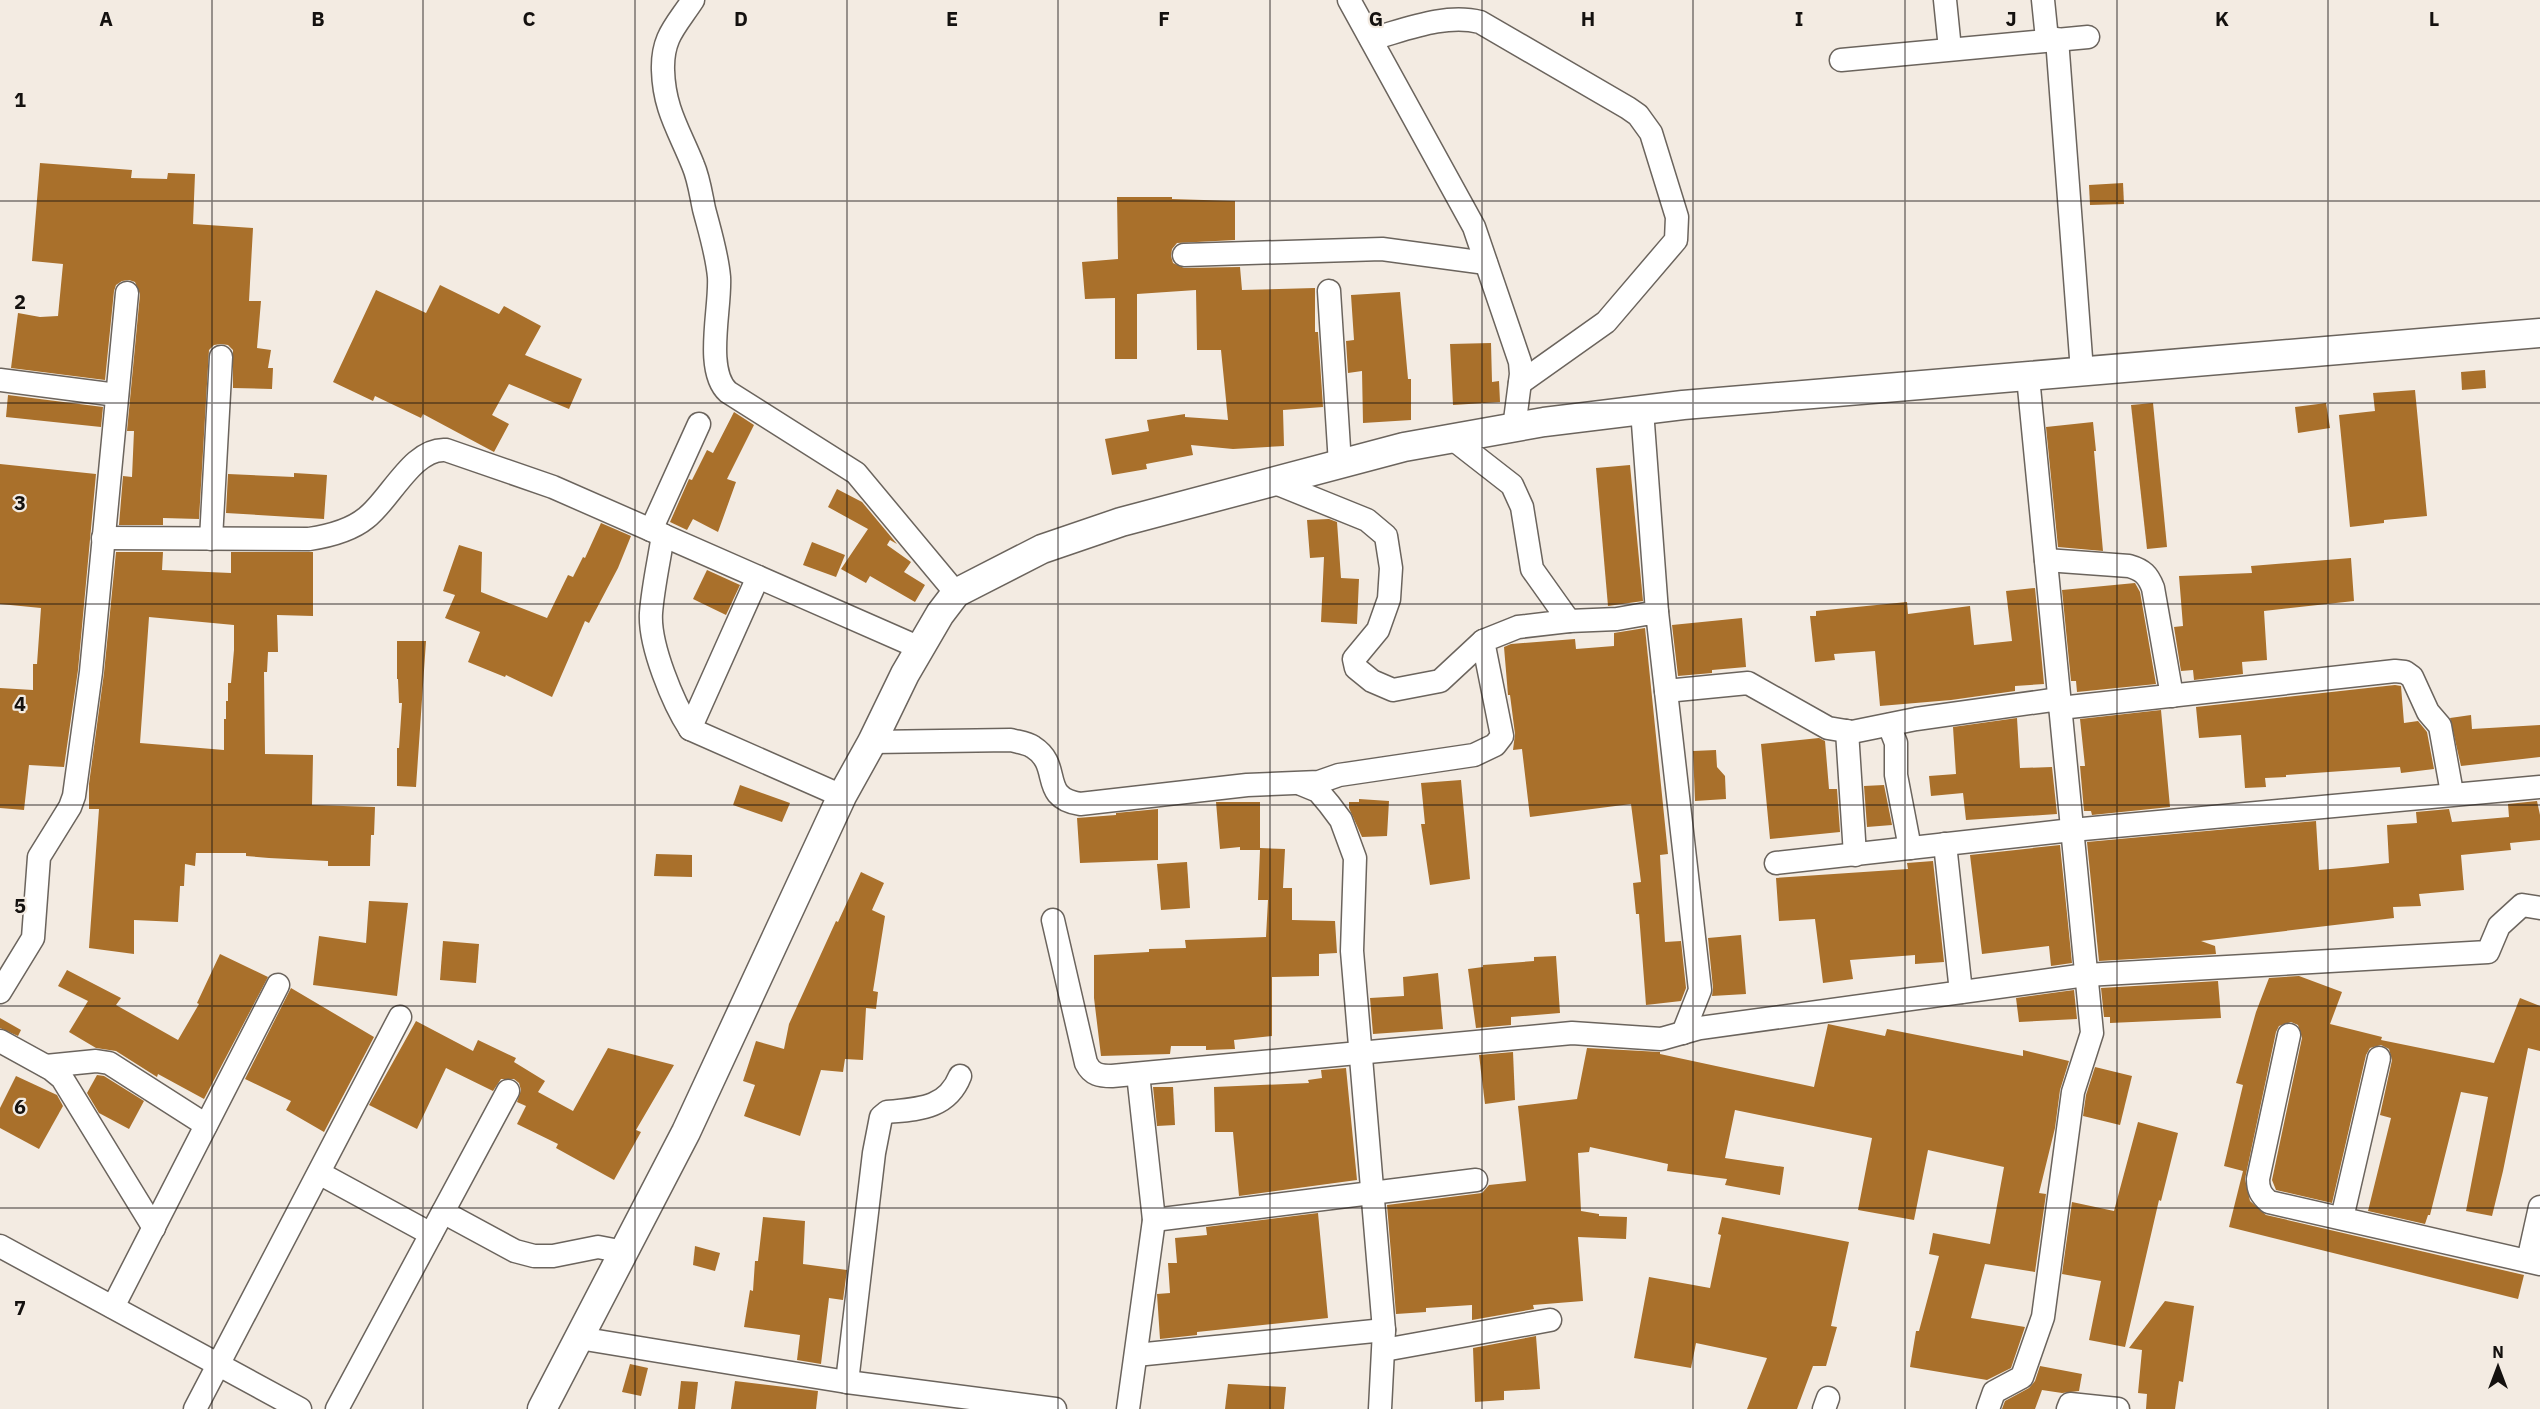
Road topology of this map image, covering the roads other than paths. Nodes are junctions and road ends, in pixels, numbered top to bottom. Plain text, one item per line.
1 (693, 0) edge
2 (1349, 0) edge
3 (1944, 0) edge
4 (2043, 0) edge
5 (2088, 37) dead end
6 (1371, 39) junction
7 (2052, 39) junction
8 (1950, 49) junction
9 (1841, 60) dead end
10 (1184, 255) dead end
11 (1486, 263) junction
12 (1329, 291) dead end
13 (127, 293) dead end
14 (2540, 333) edge
15 (221, 357) dead end
16 (2082, 371) junction
17 (2028, 377) junction
18 (0, 380) edge
19 (1520, 383) junction
20 (117, 395) junction
21 (1642, 410) junction
22 (699, 424) dead end
23 (1514, 428) junction
24 (1453, 438) junction
25 (1340, 464) junction
26 (1273, 482) junction
27 (657, 532) junction
28 (104, 538) junction
29 (211, 539) junction
30 (2046, 560) junction
31 (758, 577) junction
32 (956, 593) junction
33 (1657, 612) junction
34 (1569, 621) junction
35 (1483, 641) junction
36 (920, 648) junction
37 (1666, 691) junction
38 (2172, 696) junction
39 (2060, 704) junction
40 (1889, 725) junction
41 (690, 729) junction
42 (1847, 731) junction
43 (872, 742) junction
44 (1301, 784) junction
45 (2540, 787) edge
46 (2452, 794) junction
47 (842, 796) junction
48 (2072, 830) junction
49 (1945, 844) junction
50 (1910, 848) junction
51 (1855, 855) junction
52 (1776, 863) dead end
53 (2540, 908) edge
54 (1053, 920) dead end
55 (2086, 975) junction
56 (278, 985) dead end
57 (0, 992) edge
58 (1961, 992) junction
59 (400, 1017) dead end
60 (1683, 1033) junction
61 (2289, 1035) dead end
62 (0, 1041) edge
63 (1361, 1053) junction
64 (2379, 1058) dead end
65 (46, 1066) junction
66 (1138, 1074) junction
67 (960, 1076) dead end
68 (508, 1091) dead end
69 (206, 1125) junction
70 (319, 1173) junction
71 (1476, 1180) dead end
72 (1372, 1194) junction
73 (2540, 1207) edge
74 (443, 1212) junction
75 (2342, 1218) junction
76 (1154, 1220) junction
77 (154, 1228) junction
78 (431, 1234) junction
79 (2, 1251) edge
80 (624, 1252) junction
81 (2534, 1262) edge
82 (113, 1307) junction
83 (1550, 1320) dead end
84 (579, 1338) junction
85 (1384, 1340) junction
86 (1136, 1355) junction
87 (218, 1364) junction
88 (847, 1382) junction
89 (894, 1398) edge
90 (195, 1409) edge
91 (300, 1409) edge
92 (337, 1409) edge
93 (542, 1409) edge
94 (1055, 1409) edge
95 (1128, 1409) edge
96 (1380, 1409) edge
97 (1988, 1409) edge
98 (2068, 1409) edge
99 (2118, 1409) edge

1 - 32 street
2 - 6 street
3 - 8 street
4 - 7 street
5 - 7 street
6 - 11 street
6 - 19 street
7 - 8 street
7 - 16 street
8 - 9 street
10 - 11 street
11 - 19 street
12 - 25 street
13 - 20 street
14 - 16 street
15 - 29 street
16 - 17 street
17 - 21 street
17 - 30 street
18 - 20 street
19 - 23 street
20 - 28 street
21 - 23 street
21 - 33 street
22 - 27 street
23 - 24 street
24 - 25 street
24 - 34 street
25 - 26 street
26 - 32 street
26 - 35 street
27 - 29 street
27 - 31 street
27 - 41 street
28 - 29 street
28 - 57 street
30 - 38 street
30 - 39 street
31 - 36 street
31 - 41 street
32 - 36 street
33 - 34 street
33 - 37 street
34 - 35 street
35 - 44 street
36 - 43 street
37 - 42 street
37 - 60 street
38 - 39 street
38 - 46 street
39 - 40 street
39 - 48 street
40 - 42 street
40 - 50 street
41 - 47 street
42 - 51 street
43 - 44 street
43 - 47 street
44 - 63 street
45 - 46 street
46 - 48 street
47 - 80 street
48 - 49 street
48 - 55 street
49 - 50 street
49 - 58 street
50 - 51 street
51 - 52 street
53 - 55 street
54 - 66 street
55 - 58 street
55 - 97 street
56 - 69 street
58 - 60 street
59 - 70 street
60 - 63 street
61 - 75 street
62 - 65 street
63 - 66 street
63 - 72 street
64 - 75 street
65 - 69 street
65 - 77 street
66 - 76 street
67 - 88 street
68 - 74 street
69 - 77 street
70 - 78 street
70 - 87 street
71 - 72 street
72 - 76 street
72 - 85 street
73 - 81 street
74 - 78 street
74 - 80 street
75 - 81 street
76 - 86 street
77 - 82 street
78 - 92 street
79 - 82 street
80 - 84 street
82 - 87 street
83 - 85 street
84 - 88 street
84 - 93 street
85 - 86 street
85 - 96 street
86 - 95 street
87 - 90 street
87 - 91 street
88 - 89 street
89 - 94 street
98 - 99 street

